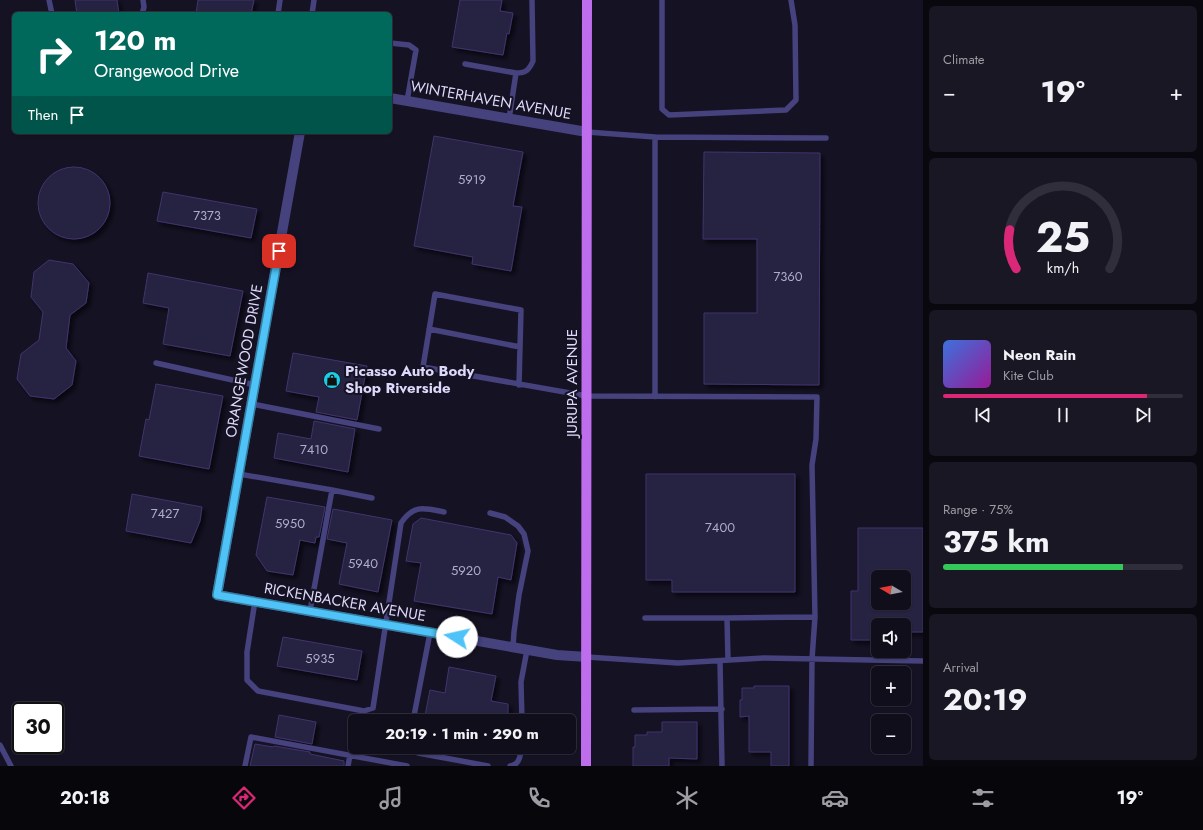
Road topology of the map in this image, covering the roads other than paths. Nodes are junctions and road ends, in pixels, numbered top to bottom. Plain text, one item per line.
1 (49, 0) edge
2 (143, 0) edge
3 (280, 0) edge
4 (314, 0) edge
5 (532, 0) edge
6 (587, 0) edge
7 (662, 0) edge
8 (791, 0) edge
9 (52, 12) edge
10 (143, 12) edge
11 (278, 12) edge
12 (312, 12) edge
13 (392, 43) edge
14 (466, 64) dead end
15 (516, 73) junction
16 (392, 98) edge
17 (407, 101) junction
18 (509, 119) junction
19 (587, 132) junction
20 (300, 134) edge
21 (655, 137) junction
22 (826, 138) dead end
23 (429, 329) junction
24 (520, 347) junction
25 (156, 364) dead end
26 (255, 385) junction
27 (519, 385) junction
28 (587, 396) junction
29 (655, 397) junction
30 (252, 404) junction
31 (379, 429) dead end
32 (239, 474) junction
33 (332, 490) junction
34 (372, 498) dead end
35 (444, 512) dead end
36 (490, 513) dead end
37 (217, 595) joint
38 (255, 601) junction
39 (310, 611) junction
40 (815, 617) junction
41 (645, 618) dead end
42 (727, 618) junction
43 (386, 625) junction
44 (430, 632) junction
45 (513, 647) junction
46 (527, 650) junction
47 (587, 657) junction
48 (812, 659) junction
49 (728, 660) junction
50 (720, 661) junction
51 (923, 661) edge
52 (722, 709) junction
53 (634, 710) dead end
54 (415, 714) edge
55 (522, 714) edge
56 (0, 745) edge
57 (423, 754) edge
58 (521, 754) edge
59 (350, 755) junction
60 (11, 766) edge
61 (245, 766) edge
62 (348, 766) edge
63 (407, 766) edge
64 (488, 766) edge
65 (510, 766) edge
66 (586, 766) edge
67 (722, 766) edge
68 (811, 766) edge

1 - 9 lane
2 - 10 lane
3 - 11 lane
4 - 12 lane
5 - 15 lane
6 - 19 main road, JURUPA AVENUE
7 - 8 lane
13 - 17 lane
14 - 15 lane
15 - 18 lane
16 - 17 street, WINTERHAVEN AVENUE
17 - 18 street, WINTERHAVEN AVENUE
18 - 19 street, WINTERHAVEN AVENUE
19 - 21 lane
19 - 28 main road, JURUPA AVENUE
20 - 26 street, ORANGEWOOD DRIVE
21 - 22 lane
21 - 29 lane
23 - 24 lane
23 - 24 lane
23 - 27 lane
24 - 27 lane
25 - 26 lane
26 - 30 street, ORANGEWOOD DRIVE
27 - 28 lane
28 - 29 lane
28 - 47 main road, JURUPA AVENUE
29 - 40 lane
30 - 31 lane
30 - 32 street, ORANGEWOOD DRIVE
32 - 33 lane
32 - 37 street, ORANGEWOOD DRIVE
33 - 34 lane
33 - 39 lane
35 - 43 lane
36 - 45 lane
37 - 38 street, RICKENBACKER AVENUE
38 - 39 street, RICKENBACKER AVENUE
38 - 43 lane
39 - 43 street, RICKENBACKER AVENUE
40 - 42 lane
40 - 48 lane
41 - 42 lane
42 - 49 lane
43 - 44 street, RICKENBACKER AVENUE
44 - 45 street, RICKENBACKER AVENUE
44 - 54 lane
45 - 46 street, RICKENBACKER AVENUE
46 - 47 street, RICKENBACKER AVENUE
46 - 55 lane
47 - 50 lane
47 - 66 main road, JURUPA AVENUE
48 - 49 lane
48 - 51 lane
48 - 68 lane
49 - 50 lane
50 - 52 lane
52 - 53 lane
52 - 67 lane
56 - 60 lane
57 - 64 lane
58 - 65 lane
59 - 61 lane
59 - 62 lane
59 - 63 lane

